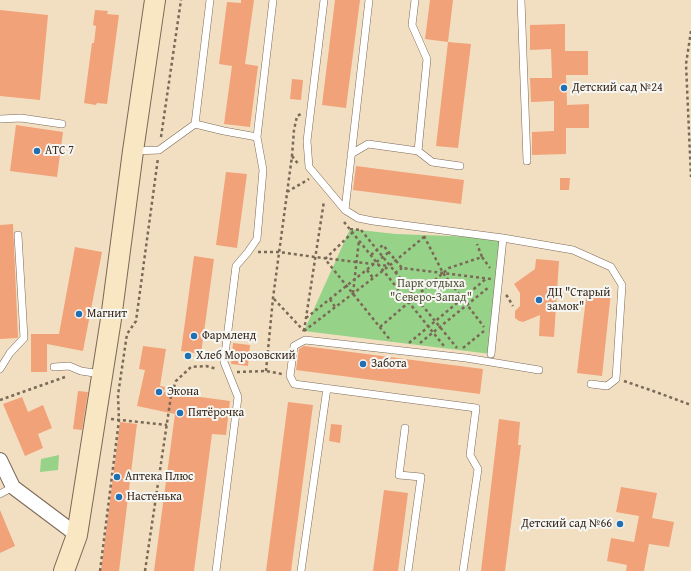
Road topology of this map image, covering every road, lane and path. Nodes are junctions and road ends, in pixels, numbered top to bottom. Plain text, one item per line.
1 (155, 0) edge
2 (181, 0) edge
3 (210, 0) edge
4 (273, 0) edge
5 (324, 0) edge
6 (370, 0) edge
7 (415, 0) edge
8 (521, 0) edge
9 (691, 32) edge
10 (311, 109) junction
11 (0, 119) edge
12 (62, 124) dead end
13 (195, 124) junction
14 (257, 137) junction
15 (159, 150) junction
16 (418, 150) junction
17 (133, 151) junction
18 (351, 154) junction
19 (527, 161) dead end
20 (460, 166) dead end
21 (691, 177) edge
22 (310, 178) dead end
23 (287, 192) junction
24 (325, 196) dead end
25 (345, 210) junction
26 (350, 229) dead end
27 (361, 230) dead end
28 (353, 232) junction
29 (18, 235) dead end
30 (504, 238) junction
31 (359, 240) junction
32 (477, 243) dead end
33 (377, 250) junction
34 (248, 252) junction
35 (279, 252) junction
36 (389, 252) junction
37 (371, 254) junction
38 (315, 257) junction
39 (382, 257) junction
40 (325, 259) junction
41 (396, 260) junction
42 (356, 262) junction
43 (376, 264) junction
44 (389, 266) junction
45 (402, 268) junction
46 (367, 270) junction
47 (383, 270) junction
48 (396, 273) junction
49 (443, 273) junction
50 (373, 278) junction
51 (487, 278) junction
52 (499, 279) junction
53 (354, 280) junction
54 (347, 286) junction
55 (353, 294) junction
56 (415, 297) junction
57 (273, 298) junction
58 (463, 298) junction
59 (330, 299) junction
60 (409, 302) junction
61 (467, 305) junction
62 (335, 307) junction
63 (306, 319) junction
64 (435, 321) junction
65 (380, 327) junction
66 (428, 327) junction
67 (440, 327) junction
68 (304, 331) junction
69 (433, 332) junction
70 (392, 343) dead end
71 (407, 345) dead end
72 (416, 346) dead end
73 (447, 349) dead end
74 (491, 354) dead end
75 (54, 367) dead end
76 (0, 369) edge
77 (539, 370) dead end
78 (81, 371) junction
79 (266, 371) junction
80 (228, 373) junction
81 (102, 374) junction
82 (290, 376) junction
83 (616, 379) junction
84 (591, 384) dead end
85 (327, 388) junction
86 (0, 400) edge
87 (691, 405) edge
88 (95, 417) junction
89 (119, 420) junction
90 (167, 425) junction
91 (405, 428) dead end
92 (0, 460) edge
93 (13, 487) junction
94 (0, 494) edge
95 (76, 536) junction
96 (64, 571) edge
97 (100, 571) edge
98 (146, 571) edge
99 (216, 571) edge
100 (301, 571) edge
101 (408, 571) edge
102 (463, 571) edge

1 - 17 main road
2 - 15 path
3 - 13 lane
4 - 14 lane
5 - 10 lane
6 - 18 lane
7 - 16 lane
8 - 19 lane
9 - 21 path
10 - 23 path
10 - 25 lane
11 - 12 lane
13 - 14 lane
13 - 15 lane
14 - 34 lane
15 - 17 lane
15 - 89 path
16 - 18 lane
16 - 20 lane
17 - 81 main road
18 - 25 lane
22 - 23 path
23 - 35 path
24 - 38 path
25 - 30 lane
26 - 28 path
27 - 33 path
28 - 31 path
28 - 40 path
29 - 76 lane
30 - 52 lane
30 - 83 lane
31 - 37 path
31 - 42 path
32 - 49 path
33 - 36 path
33 - 37 path
33 - 39 path
34 - 35 path
34 - 80 lane
35 - 38 path
35 - 57 path
36 - 39 path
36 - 41 path
37 - 43 path
38 - 40 path
38 - 63 path
39 - 43 path
39 - 44 path
40 - 42 path
40 - 54 path
41 - 44 path
41 - 45 path
41 - 49 path
42 - 43 path
42 - 53 path
43 - 44 path
43 - 46 path
43 - 47 path
44 - 47 path
44 - 48 path
45 - 48 path
45 - 49 path
46 - 50 path
46 - 53 path
47 - 50 path
47 - 60 path
48 - 56 path
49 - 51 path
49 - 56 path
49 - 58 path
50 - 55 path
51 - 52 path
51 - 58 path
52 - 61 path
52 - 74 lane
53 - 54 path
53 - 55 path
54 - 55 path
54 - 59 path
55 - 62 path
55 - 65 path
56 - 60 path
56 - 64 path
57 - 68 path
57 - 79 path
58 - 61 path
58 - 64 path
59 - 62 path
59 - 63 path
60 - 65 path
60 - 66 path
61 - 67 path
61 - 67 path
62 - 68 path
63 - 68 path
64 - 66 path
64 - 67 path
65 - 70 path
66 - 69 path
66 - 71 path
67 - 69 path
69 - 72 path
69 - 73 path
75 - 78 lane
77 - 82 lane
78 - 81 lane
78 - 86 path
79 - 80 path
79 - 82 path
80 - 90 path
80 - 99 lane
81 - 88 main road
82 - 85 lane
83 - 84 lane
83 - 87 path
85 - 100 lane
85 - 102 lane
88 - 89 path
88 - 95 main road
89 - 90 path
89 - 97 path
90 - 98 path
91 - 101 lane
92 - 93 street
93 - 94 lane
93 - 95 street
95 - 96 main road

